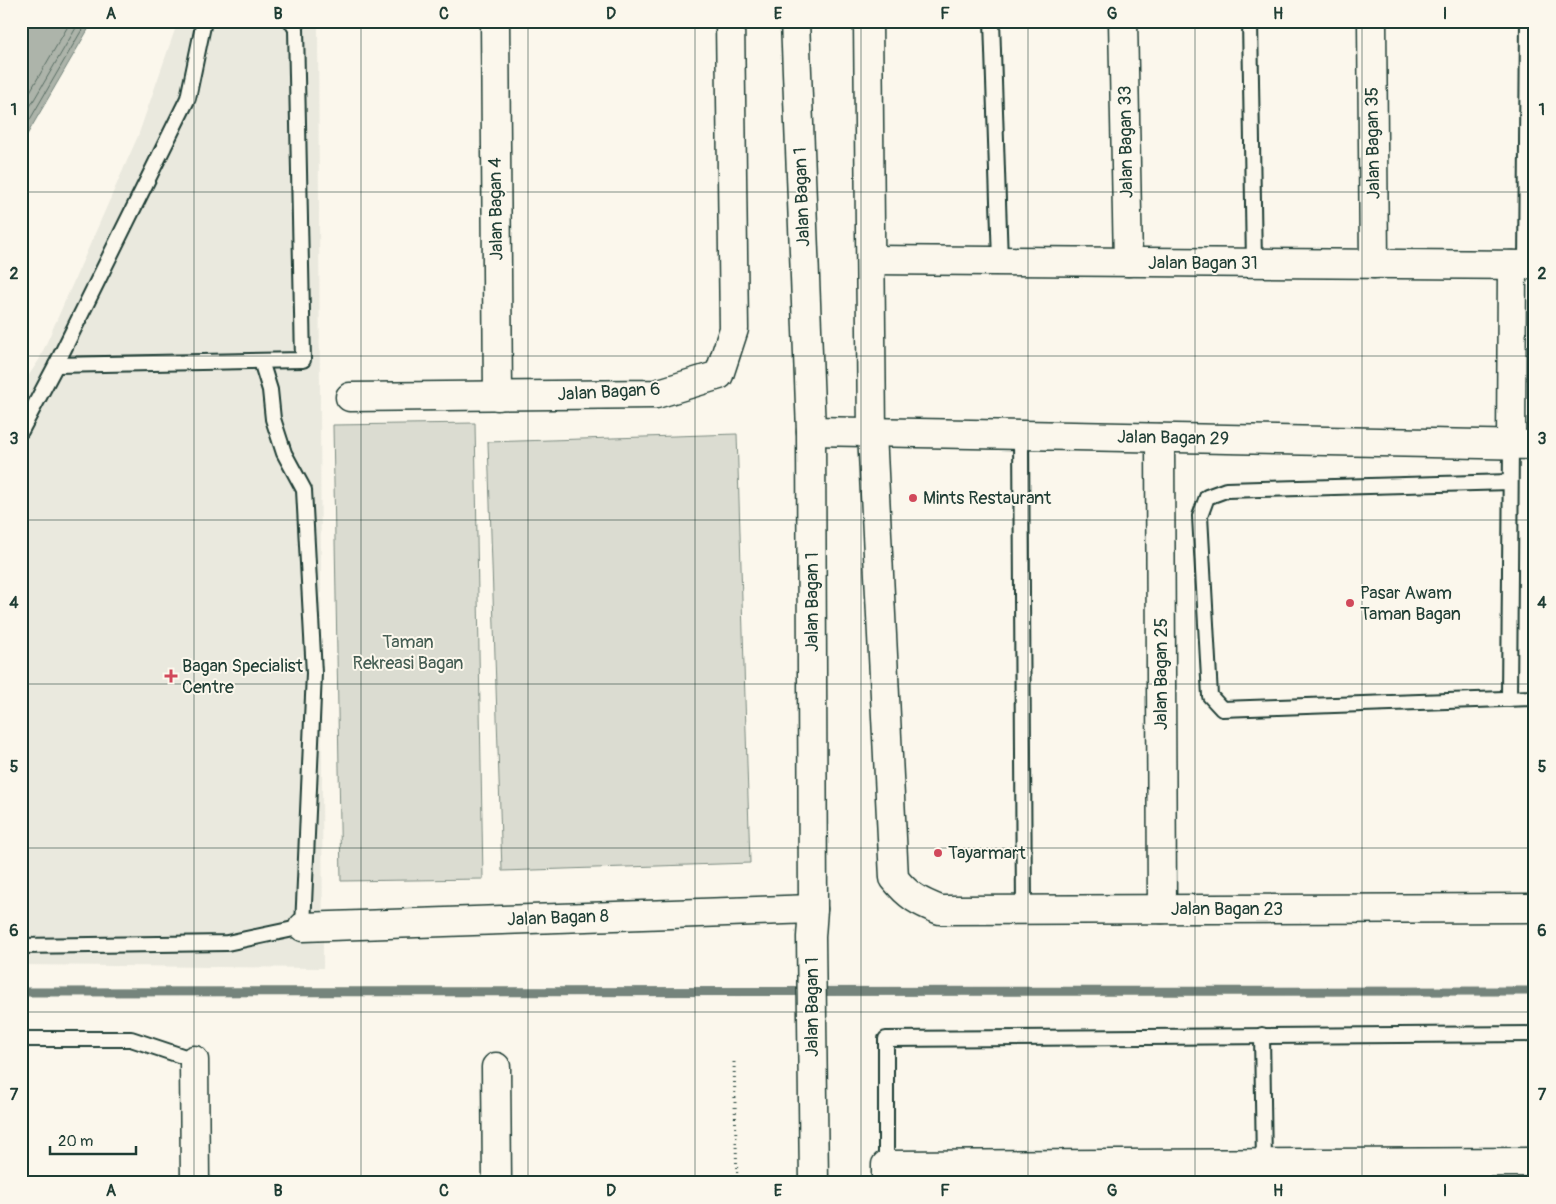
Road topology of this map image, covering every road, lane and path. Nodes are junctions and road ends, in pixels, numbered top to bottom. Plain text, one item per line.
1 (204, 21) edge
2 (291, 21) edge
3 (494, 21) edge
4 (730, 21) edge
5 (795, 21) edge
6 (868, 21) edge
7 (992, 21) edge
8 (1123, 21) edge
9 (1250, 21) edge
10 (1372, 21) edge
11 (1528, 21) edge
12 (870, 260) junction
13 (1000, 261) junction
14 (1128, 262) junction
15 (1254, 263) junction
16 (1374, 264) junction
17 (1524, 265) edge
18 (261, 361) junction
19 (56, 365) junction
20 (498, 396) junction
21 (350, 397) dead end
22 (21, 431) edge
23 (811, 431) junction
24 (872, 433) junction
25 (1021, 436) junction
26 (1160, 438) junction
27 (1523, 445) edge
28 (1510, 482) junction
29 (1535, 698) edge
30 (1510, 699) junction
31 (1535, 908) edge
32 (813, 909) junction
33 (1162, 909) junction
34 (1024, 910) junction
35 (303, 927) junction
36 (21, 946) edge
37 (1535, 1034) edge
38 (1262, 1036) junction
39 (21, 1039) edge
40 (194, 1060) joint
41 (734, 1062) dead end
42 (496, 1067) dead end
43 (1535, 1162) edge
44 (1264, 1164) junction
45 (1341, 1173) edge
46 (886, 1174) edge
47 (195, 1183) edge
48 (497, 1183) edge
49 (737, 1183) edge
50 (814, 1183) edge

1 - 19 lane
2 - 18 lane
3 - 20 street, Jalan Bagan 4
4 - 20 street, Jalan Bagan 6
5 - 23 street, Jalan Bagan 1
6 - 12 street
7 - 13 lane
8 - 14 street, Jalan Bagan 33
9 - 15 lane
10 - 16 street, Jalan Bagan 35
11 - 17 lane
12 - 13 street, Jalan Bagan 31
12 - 24 street
13 - 14 street, Jalan Bagan 31
14 - 15 street, Jalan Bagan 31
15 - 16 street, Jalan Bagan 31
16 - 17 street, Jalan Bagan 31
17 - 27 street
18 - 19 lane
18 - 35 lane
19 - 22 lane
20 - 21 street, Jalan Bagan 6
23 - 24 street, Jalan Bagan 29
23 - 32 street, Jalan Bagan 1
24 - 25 street, Jalan Bagan 29
24 - 34 street, Jalan Bagan 23
25 - 26 street, Jalan Bagan 29
25 - 34 lane
26 - 27 street, Jalan Bagan 29
26 - 33 street, Jalan Bagan 25
27 - 28 lane
28 - 30 lane
28 - 30 lane
29 - 30 lane
31 - 33 street, Jalan Bagan 23
32 - 35 street, Jalan Bagan 8
32 - 50 street, Jalan Bagan 1
33 - 34 street, Jalan Bagan 23
35 - 36 lane
37 - 38 lane
38 - 44 lane
38 - 46 lane
39 - 40 lane
40 - 47 street
41 - 49 path
42 - 48 street
43 - 45 street
44 - 45 street
44 - 46 street

